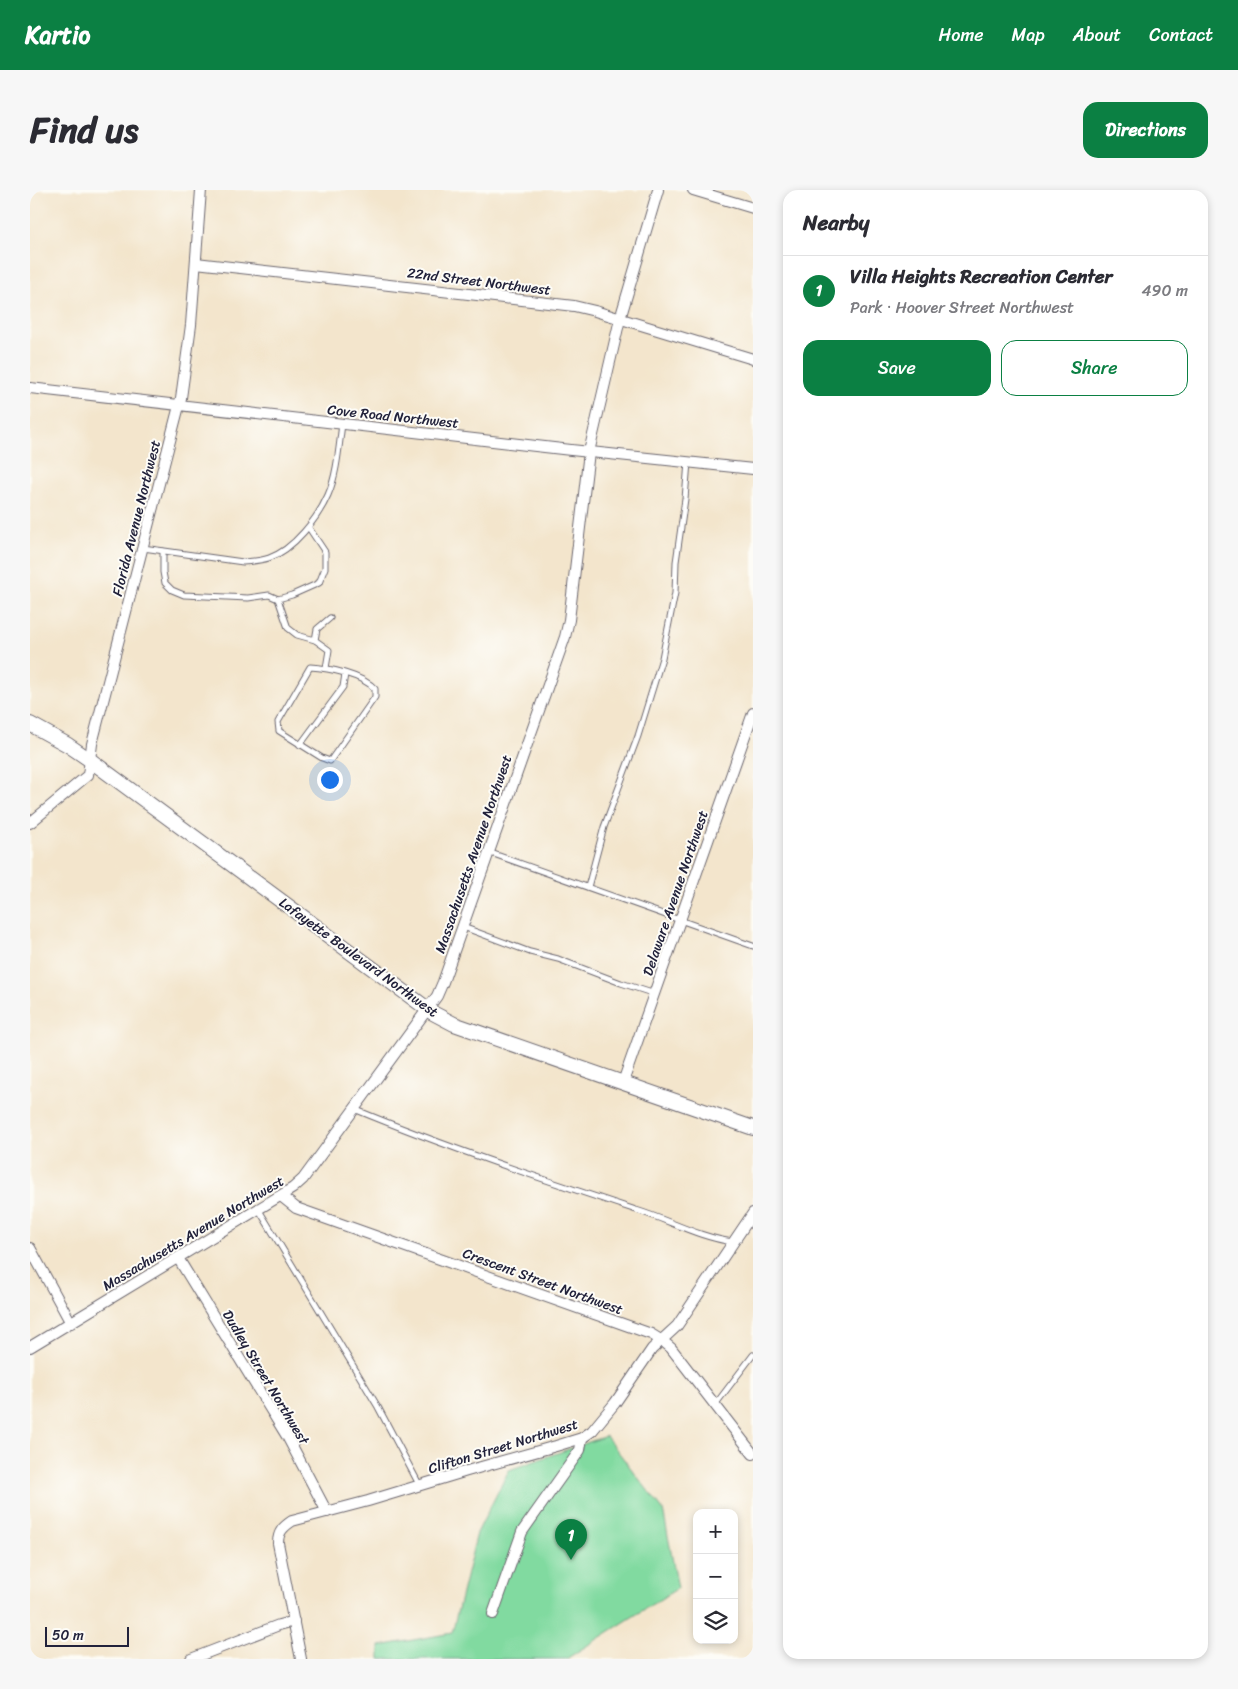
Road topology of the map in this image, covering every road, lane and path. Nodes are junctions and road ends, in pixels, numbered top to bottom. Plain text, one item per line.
1 (201, 190) edge
2 (658, 190) edge
3 (692, 190) edge
4 (753, 208) edge
5 (196, 263) junction
6 (620, 318) junction
7 (753, 359) edge
8 (30, 388) edge
9 (179, 406) junction
10 (342, 424) junction
11 (589, 452) junction
12 (688, 462) junction
13 (753, 469) edge
14 (309, 528) junction
15 (143, 548) junction
16 (163, 551) junction
17 (278, 599) junction
18 (330, 618) dead end
19 (315, 640) junction
20 (326, 668) junction
21 (345, 674) junction
22 (753, 713) edge
23 (30, 724) edge
24 (300, 745) junction
25 (90, 760) junction
26 (30, 823) edge
27 (488, 852) junction
28 (588, 886) junction
29 (681, 919) junction
30 (463, 926) junction
31 (753, 946) edge
32 (655, 994) junction
33 (428, 1010) junction
34 (623, 1082) junction
35 (354, 1109) junction
36 (753, 1128) edge
37 (281, 1196) junction
38 (259, 1210) junction
39 (752, 1217) edge
40 (734, 1242) junction
41 (30, 1248) edge
42 (178, 1258) junction
43 (71, 1323) junction
44 (661, 1340) junction
45 (30, 1347) edge
46 (753, 1355) edge
47 (715, 1405) junction
48 (582, 1438) junction
49 (753, 1454) edge
50 (420, 1486) junction
51 (327, 1512) junction
52 (493, 1614) dead end
53 (294, 1621) junction
54 (190, 1659) edge
55 (301, 1659) edge

1 - 5 street, Florida Avenue Northwest
2 - 6 street, Massachusetts Avenue Northwest
3 - 4 street
5 - 6 street, 22nd Street Northwest
5 - 9 street, Florida Avenue Northwest
6 - 7 street, 22nd Street Northwest
6 - 11 street, Massachusetts Avenue Northwest
8 - 9 street, Cove Road Northwest
9 - 10 street, Cove Road Northwest
9 - 15 street, Florida Avenue Northwest
10 - 11 street, Cove Road Northwest
10 - 14 lane
11 - 12 street, Cove Road Northwest
11 - 27 street, Massachusetts Avenue Northwest
12 - 13 street, Cove Road Northwest
12 - 28 lane
14 - 16 lane
14 - 17 lane
15 - 16 lane
15 - 25 street, Florida Avenue Northwest
16 - 17 lane
17 - 19 lane
18 - 19 lane
19 - 20 lane
20 - 21 lane
20 - 24 lane
21 - 24 lane
21 - 24 lane
22 - 29 street, Delaware Avenue Northwest
23 - 25 main road, Lafayette Boulevard Northwest
25 - 26 street, Florida Avenue Northwest
25 - 33 main road, Lafayette Boulevard Northwest
27 - 28 lane
27 - 30 street, Massachusetts Avenue Northwest
28 - 29 lane
29 - 31 lane
29 - 32 street, Delaware Avenue Northwest
30 - 32 lane
30 - 33 street, Massachusetts Avenue Northwest
32 - 34 street, Delaware Avenue Northwest
33 - 34 main road, Lafayette Boulevard Northwest
33 - 35 street, Massachusetts Avenue Northwest
34 - 36 main road, Lafayette Boulevard Northwest
35 - 37 street, Massachusetts Avenue Northwest
35 - 40 lane
37 - 38 street, Massachusetts Avenue Northwest
37 - 44 street, Crescent Street Northwest
38 - 42 street, Massachusetts Avenue Northwest
38 - 50 lane
39 - 40 street, Clifton Street Northwest
40 - 44 street, Clifton Street Northwest
41 - 43 street
42 - 43 street, Massachusetts Avenue Northwest
42 - 51 street, Dudley Street Northwest
43 - 45 street, Massachusetts Avenue Northwest
44 - 47 street, Crescent Street Northwest
44 - 48 street, Clifton Street Northwest
46 - 47 lane
47 - 49 street, Crescent Street Northwest
48 - 50 street, Clifton Street Northwest
48 - 52 street
50 - 51 street, Clifton Street Northwest
51 - 53 street, Clifton Street Northwest
53 - 54 street
53 - 55 street

